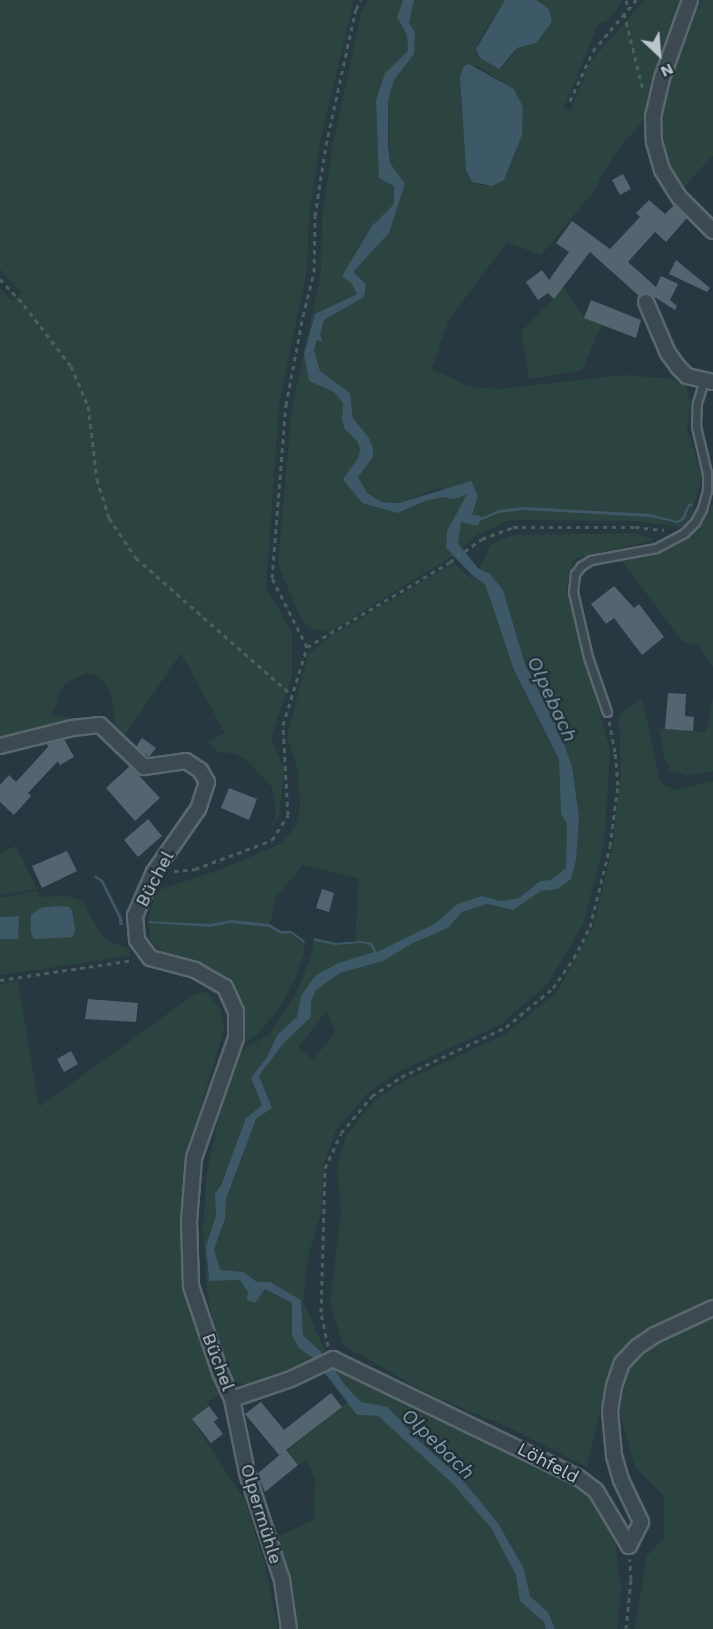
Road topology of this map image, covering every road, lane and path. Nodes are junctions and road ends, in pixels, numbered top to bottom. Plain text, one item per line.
1 (361, 0) edge
2 (626, 0) edge
3 (636, 0) edge
4 (690, 0) edge
5 (628, 9) junction
6 (624, 13) junction
7 (643, 92) dead end
8 (570, 101) dead end
9 (713, 231) edge
10 (0, 279) edge
11 (646, 302) dead end
12 (708, 381) edge
13 (684, 533) junction
14 (307, 647) junction
15 (291, 693) junction
16 (607, 712) joint
17 (0, 746) edge
18 (154, 872) junction
19 (150, 957) junction
20 (0, 980) edge
21 (713, 1308) edge
22 (331, 1360) junction
23 (232, 1399) junction
24 (629, 1545) junction
25 (289, 1629) edge
26 (626, 1629) edge

1 - 14 path
2 - 5 path
3 - 5 path
4 - 9 street
5 - 6 path
6 - 7 path
6 - 8 path
10 - 15 path
11 - 12 street
12 - 13 lane
13 - 14 path
13 - 16 lane
14 - 15 path
15 - 18 path
16 - 22 path
17 - 18 street, Büchel
18 - 19 street, Büchel
19 - 20 path
19 - 23 street, Büchel
21 - 24 street
22 - 23 street
22 - 24 street, Löhfeld
23 - 25 street, Olpermühle
24 - 26 path

